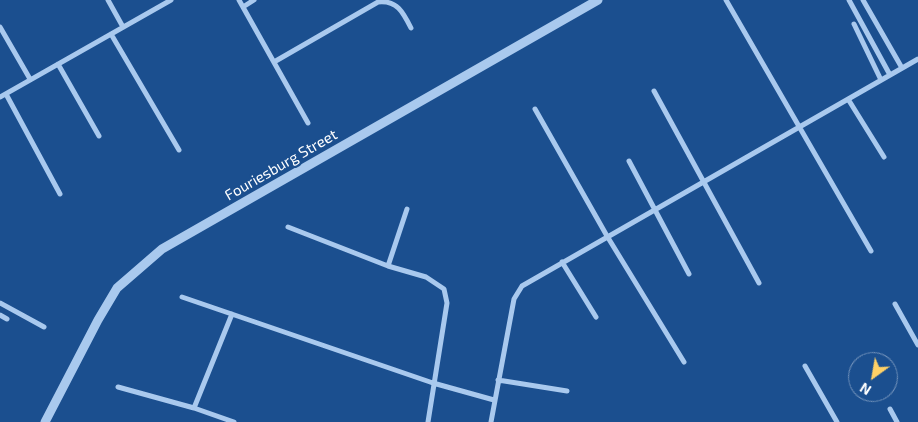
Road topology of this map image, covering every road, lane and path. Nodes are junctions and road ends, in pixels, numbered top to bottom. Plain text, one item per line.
1 (108, 0) edge
2 (171, 0) edge
3 (239, 0) edge
4 (254, 0) edge
5 (598, 0) edge
6 (726, 0) edge
7 (849, 0) edge
8 (864, 0) edge
9 (243, 7) junction
10 (854, 24) dead end
11 (0, 27) edge
12 (123, 27) junction
13 (411, 28) dead end
14 (111, 34) junction
15 (918, 59) edge
16 (274, 62) junction
17 (58, 64) junction
18 (902, 68) junction
19 (890, 75) junction
20 (30, 79) junction
21 (881, 80) junction
22 (654, 91) dead end
23 (6, 94) junction
24 (0, 97) edge
25 (848, 99) junction
26 (535, 109) dead end
27 (308, 123) dead end
28 (798, 127) junction
29 (99, 136) dead end
30 (179, 150) dead end
31 (884, 157) dead end
32 (629, 161) dead end
33 (703, 182) junction
34 (60, 194) dead end
35 (407, 208) dead end
36 (654, 210) junction
37 (288, 228) dead end
38 (607, 236) junction
39 (871, 251) dead end
40 (562, 262) junction
41 (388, 266) junction
42 (689, 274) dead end
43 (759, 283) dead end
44 (182, 297) dead end
45 (0, 303) edge
46 (895, 304) dead end
47 (232, 314) junction
48 (0, 315) edge
49 (596, 318) dead end
50 (7, 319) dead end
51 (44, 327) dead end
52 (918, 344) edge
53 (684, 362) dead end
54 (805, 366) dead end
55 (498, 380) junction
56 (434, 383) junction
57 (118, 387) dead end
58 (567, 391) dead end
59 (494, 400) junction
60 (194, 408) junction
61 (890, 409) dead end
62 (45, 422) edge
63 (234, 422) edge
64 (428, 422) edge
65 (491, 422) edge
66 (837, 422) edge
67 (897, 422) edge

1 - 12 street
2 - 12 street
3 - 9 street
4 - 9 street
5 - 62 street, Fouriesburg Street
6 - 28 street
7 - 19 street
8 - 18 street
9 - 16 street
10 - 21 street
11 - 20 street
12 - 14 street
13 - 16 street
14 - 17 street
14 - 30 street
15 - 18 street
16 - 27 street
17 - 20 street
17 - 29 street
18 - 19 street
19 - 21 street
20 - 23 street
21 - 25 street
22 - 33 street
23 - 24 street
23 - 34 street
25 - 28 street
25 - 31 street
26 - 38 street
28 - 33 street
28 - 39 street
32 - 36 street
33 - 36 street
33 - 43 street
35 - 41 street
36 - 38 street
36 - 42 street
37 - 41 street
38 - 40 street
38 - 53 street
40 - 49 street
40 - 55 street
41 - 56 street
44 - 47 street
45 - 51 street
46 - 52 street
47 - 56 street
47 - 60 street
48 - 50 street
54 - 66 street
55 - 58 street
55 - 59 street
56 - 59 street
56 - 64 street
57 - 60 street
59 - 65 street
60 - 63 street
61 - 67 street

